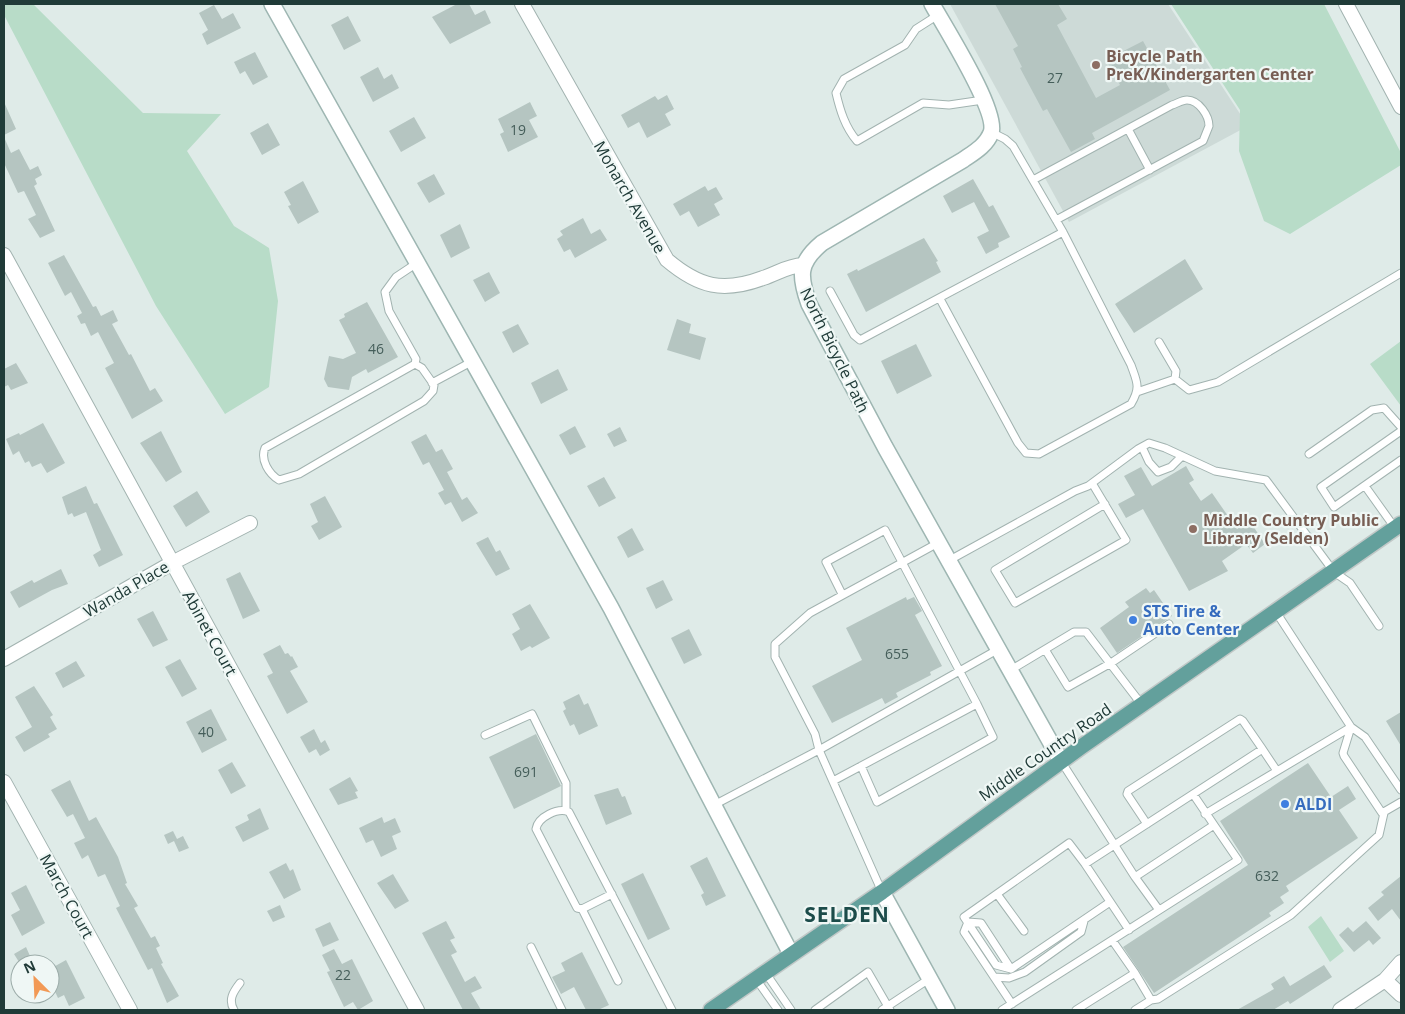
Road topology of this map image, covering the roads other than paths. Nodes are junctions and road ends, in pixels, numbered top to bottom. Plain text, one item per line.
1 (272, 4) edge
2 (522, 4) edge
3 (1346, 4) edge
4 (935, 10) edge
5 (984, 100) junction
6 (1401, 107) edge
7 (1128, 129) junction
8 (991, 132) junction
9 (1150, 170) junction
10 (1033, 180) junction
11 (1056, 220) junction
12 (1063, 232) junction
13 (4, 255) edge
14 (417, 263) junction
15 (803, 265) junction
16 (1401, 272) edge
17 (830, 291) dead end
18 (940, 299) junction
19 (1159, 342) dead end
20 (473, 361) junction
21 (415, 364) junction
22 (1175, 379) junction
23 (432, 383) junction
24 (1138, 392) junction
25 (1401, 429) edge
26 (1142, 447) junction
27 (1309, 454) dead end
28 (1182, 456) junction
29 (1401, 460) edge
30 (1092, 483) junction
31 (1365, 486) junction
32 (1105, 504) junction
33 (250, 523) dead end
34 (1398, 526) edge
35 (938, 542) junction
36 (948, 561) junction
37 (172, 562) junction
38 (901, 562) junction
39 (1334, 572) junction
40 (842, 594) junction
41 (1276, 612) junction
42 (1169, 624) dead end
43 (1379, 626) dead end
44 (998, 650) junction
45 (1046, 651) junction
46 (4, 659) edge
47 (1111, 664) junction
48 (1009, 671) junction
49 (959, 672) junction
50 (978, 704) junction
51 (1142, 705) junction
52 (1351, 727) junction
53 (485, 735) dead end
54 (1261, 747) junction
55 (819, 750) junction
56 (1061, 761) junction
57 (861, 766) junction
58 (1277, 771) junction
59 (833, 781) junction
60 (4, 782) edge
61 (1401, 790) edge
62 (1193, 794) junction
63 (1401, 802) edge
64 (714, 805) junction
65 (566, 810) junction
66 (1384, 813) junction
67 (1205, 814) junction
68 (1147, 824) junction
69 (1214, 826) junction
70 (1114, 845) junction
71 (1085, 864) junction
72 (1135, 878) junction
73 (882, 892) junction
74 (612, 894) junction
75 (997, 894) junction
76 (1110, 902) junction
77 (582, 909) junction
78 (1159, 910) junction
79 (966, 919) junction
80 (1084, 921) junction
81 (1128, 930) junction
82 (1024, 931) dead end
83 (1112, 940) junction
84 (531, 947) dead end
85 (791, 954) junction
86 (1401, 962) edge
87 (1135, 973) junction
88 (761, 975) junction
89 (994, 977) junction
90 (930, 978) junction
91 (618, 980) dead end
92 (1386, 980) junction
93 (240, 984) dead end
94 (1401, 995) edge
95 (1151, 1000) junction
96 (1012, 1004) junction
97 (886, 1009) edge
98 (130, 1010) edge
99 (234, 1010) edge
100 (417, 1010) edge
101 (562, 1010) edge
102 (672, 1010) edge
103 (711, 1010) edge
104 (778, 1010) edge
105 (791, 1010) edge
106 (814, 1010) edge
107 (947, 1010) edge
108 (1002, 1010) edge
109 (1076, 1010) edge
110 (1135, 1010) edge
111 (1340, 1010) edge

1 - 14 street
2 - 15 street, Monarch Avenue
3 - 6 street
4 - 5 street
4 - 5 lane
5 - 8 street
7 - 9 lane
7 - 9 lane
7 - 10 lane
8 - 10 lane
8 - 15 street, North Bicycle Path
9 - 11 lane
10 - 11 lane
11 - 12 lane
12 - 18 lane
12 - 24 lane
13 - 37 street, Abinet Court
14 - 20 street
14 - 21 lane
15 - 35 street, North Bicycle Path
16 - 22 lane
17 - 18 lane
18 - 24 lane
19 - 22 lane
20 - 23 lane
20 - 64 street
21 - 23 lane
21 - 23 lane
22 - 24 lane
25 - 27 lane
25 - 31 lane
26 - 28 lane
26 - 28 lane
26 - 30 lane
28 - 39 lane
29 - 31 lane
30 - 32 lane
30 - 36 lane
31 - 34 lane
32 - 32 lane
33 - 37 street, Wanda Place
34 - 39 main road, Middle Country Road
35 - 36 street, North Bicycle Path
35 - 38 lane
36 - 44 street, North Bicycle Path
37 - 46 street, Wanda Place
37 - 100 street, Abinet Court
38 - 40 lane
38 - 40 lane
38 - 49 lane
39 - 41 main road, Middle Country Road
39 - 43 lane
40 - 55 lane
41 - 51 main road, Middle Country Road
41 - 52 lane
42 - 47 lane
44 - 48 street, North Bicycle Path
44 - 49 lane
45 - 47 lane
45 - 47 lane
45 - 48 lane
47 - 51 lane
48 - 56 street, North Bicycle Path
49 - 50 lane
49 - 55 lane
50 - 57 lane
50 - 57 lane
51 - 56 main road, Middle Country Road
52 - 58 lane
52 - 61 lane
52 - 66 lane
53 - 65 lane
54 - 58 lane
54 - 62 lane
54 - 68 lane
55 - 59 lane
55 - 64 lane
56 - 70 lane
56 - 73 main road, Middle Country Road
57 - 59 lane
58 - 67 lane
59 - 73 lane
60 - 98 street, March Court
62 - 67 lane
62 - 68 lane
63 - 66 lane
64 - 85 street
65 - 74 lane
65 - 77 lane
66 - 95 lane
67 - 69 lane
68 - 70 lane
69 - 72 lane
69 - 78 lane
70 - 71 lane
70 - 72 lane
71 - 75 lane
71 - 76 lane
72 - 78 lane
73 - 85 main road, Middle Country Road
73 - 90 street
74 - 77 lane
74 - 102 lane
75 - 79 lane
75 - 82 lane
76 - 80 lane
76 - 81 lane
77 - 91 lane
78 - 81 lane
79 - 80 lane
79 - 89 lane
80 - 89 lane
81 - 83 lane
83 - 87 lane
83 - 96 lane
84 - 101 lane
85 - 88 main road, Middle Country Road
86 - 92 street
87 - 95 lane
87 - 109 lane
88 - 103 main road, Middle Country Road
88 - 104 lane
88 - 105 lane
89 - 96 lane
90 - 97 lane
90 - 107 street
92 - 94 street
92 - 111 street
93 - 99 lane
95 - 110 lane
96 - 108 lane
97 - 106 lane

